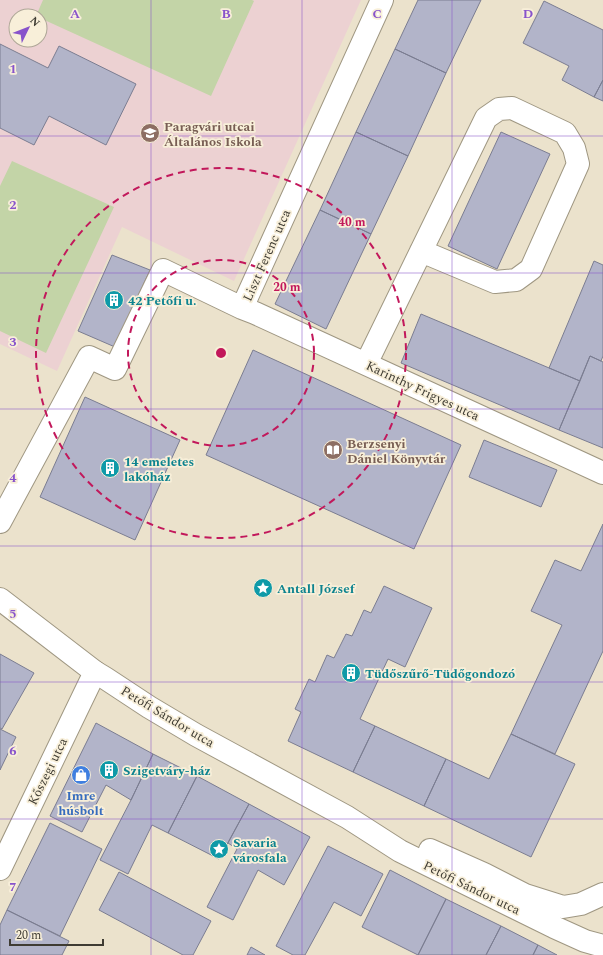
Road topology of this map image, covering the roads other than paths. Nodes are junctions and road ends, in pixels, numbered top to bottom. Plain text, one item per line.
1 (382, 0) edge
2 (420, 251) junction
3 (242, 308) junction
4 (366, 364) junction
5 (603, 473) edge
6 (0, 522) edge
7 (0, 598) edge
8 (95, 672) junction
9 (347, 818) junction
10 (0, 869) edge
11 (603, 894) edge
12 (603, 946) edge

1 - 3 street, Liszt Ferenc utca
2 - 2 street
2 - 4 street
3 - 4 street, Karinthy Frigyes utca
3 - 6 street, Liszt Ferenc utca
4 - 5 street, Karinthy Frigyes utca
7 - 8 street, Petőfi Sándor utca
8 - 9 street, Petőfi Sándor utca
8 - 10 street, Kőszegi utca
9 - 11 street, Petőfi Sándor utca
9 - 12 street, Petőfi Sándor utca

